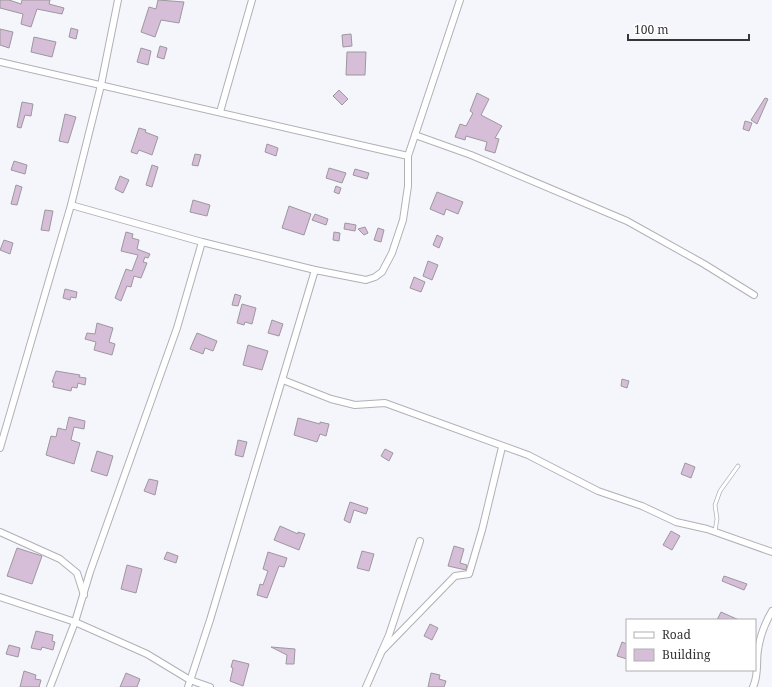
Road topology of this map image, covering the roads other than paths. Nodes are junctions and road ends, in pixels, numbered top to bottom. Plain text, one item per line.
1 (118, 0) edge
2 (252, 0) edge
3 (460, 0) edge
4 (0, 62) edge
5 (101, 85) junction
6 (220, 112) junction
7 (415, 135) junction
8 (408, 156) junction
9 (71, 205) junction
10 (202, 242) junction
11 (315, 270) junction
12 (754, 295) dead end
13 (283, 380) junction
14 (502, 447) junction
15 (0, 448) edge
16 (738, 466) dead end
17 (715, 531) junction
18 (0, 532) edge
19 (420, 541) dead end
20 (772, 552) edge
21 (84, 595) junction
22 (0, 597) edge
23 (772, 611) edge
24 (75, 622) junction
25 (382, 651) junction
26 (190, 680) junction
27 (50, 687) edge
28 (188, 687) edge
29 (210, 687) edge
30 (366, 687) edge
31 (754, 687) edge

1 - 5 street
2 - 6 street
3 - 7 street
4 - 5 street
5 - 6 street
5 - 9 street
6 - 8 street
7 - 8 street
7 - 12 street
8 - 11 street
9 - 10 street
9 - 15 street
10 - 11 street
10 - 21 street
11 - 13 street
13 - 14 street
13 - 26 street
14 - 17 street
14 - 25 street
16 - 17 lane
17 - 20 street
18 - 21 street
19 - 25 street
21 - 24 street
22 - 24 street
23 - 31 street
24 - 26 street
24 - 27 street
25 - 30 street
26 - 28 street
26 - 29 street

